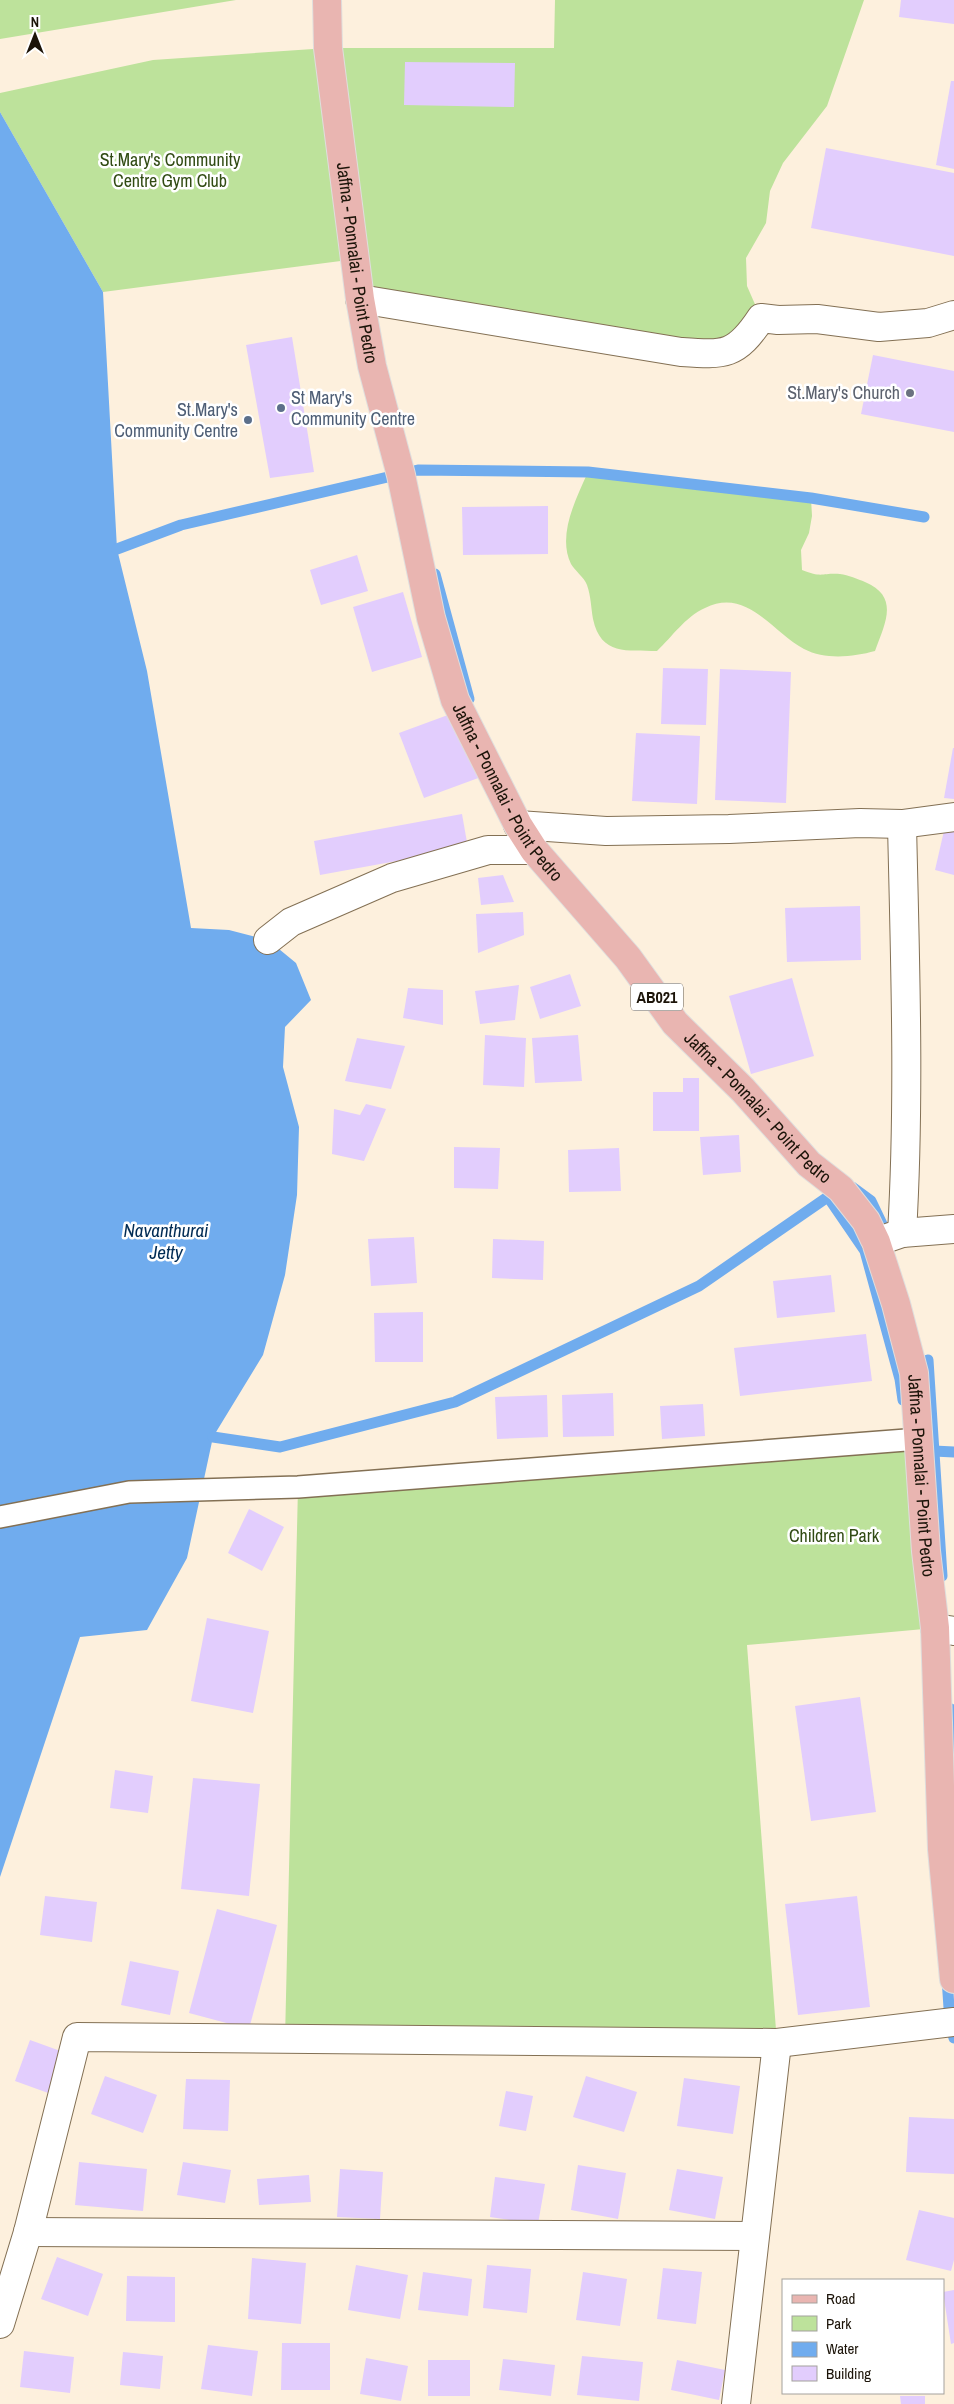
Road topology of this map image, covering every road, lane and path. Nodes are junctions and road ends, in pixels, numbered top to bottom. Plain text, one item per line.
1 (327, 0) edge
2 (360, 299) junction
3 (954, 315) edge
4 (954, 817) edge
5 (902, 824) junction
6 (518, 825) junction
7 (534, 850) junction
8 (268, 940) dead end
9 (954, 1229) edge
10 (902, 1233) junction
11 (876, 1242) junction
12 (918, 1439) junction
13 (0, 1517) edge
14 (944, 1630) edge
15 (954, 1979) edge
16 (954, 2022) edge
17 (777, 2043) junction
18 (28, 2232) junction
19 (754, 2236) junction
20 (0, 2324) edge
21 (736, 2404) edge

1 - 2 main road, Jaffna - Ponnalai - Point Pedro / AB021
2 - 3 street
2 - 6 main road, Jaffna - Ponnalai - Point Pedro / AB021
4 - 5 street
5 - 6 street
5 - 10 street
6 - 7 main road, Jaffna - Ponnalai - Point Pedro / AB021
7 - 8 street
7 - 11 main road, Jaffna - Ponnalai - Point Pedro / AB021
9 - 10 street
10 - 11 street
11 - 12 main road, Jaffna - Ponnalai - Point Pedro / AB021
12 - 13 lane
12 - 14 main road, Jaffna - Ponnalai - Point Pedro / AB021
14 - 15 main road, Jaffna - Ponnalai - Point Pedro / AB021
16 - 17 street
17 - 18 street
17 - 19 street
18 - 19 street
18 - 20 street
19 - 21 street

